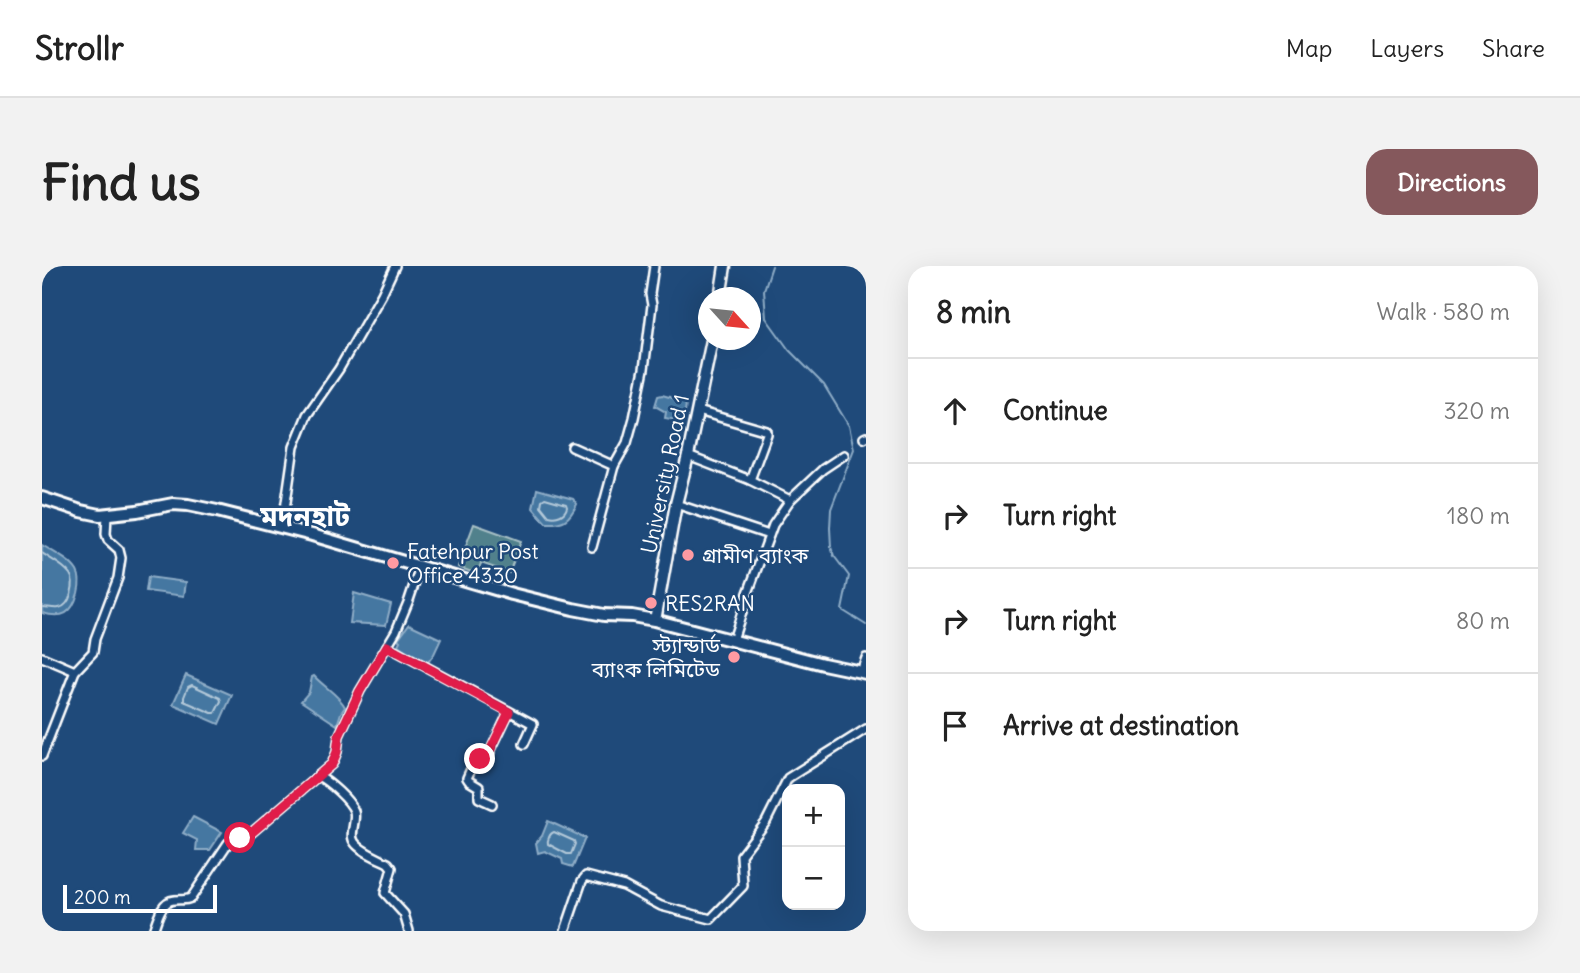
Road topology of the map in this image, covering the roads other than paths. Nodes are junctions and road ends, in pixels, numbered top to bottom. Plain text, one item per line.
1 (395, 266) edge
2 (654, 266) edge
3 (725, 266) edge
4 (722, 287) edge
5 (710, 350) edge
6 (698, 411) junction
7 (572, 447) dead end
8 (844, 455) dead end
9 (688, 456) junction
10 (614, 466) junction
11 (750, 481) junction
12 (42, 496) edge
13 (790, 500) junction
14 (676, 504) junction
15 (107, 515) junction
16 (283, 523) junction
17 (769, 535) junction
18 (592, 547) dead end
19 (420, 567) junction
20 (656, 615) junction
21 (735, 634) dead end
22 (387, 646) junction
23 (42, 657) edge
24 (865, 666) edge
25 (75, 671) junction
26 (509, 712) junction
27 (866, 729) edge
28 (524, 744) dead end
29 (42, 756) edge
30 (318, 776) junction
31 (492, 804) dead end
32 (153, 931) edge
33 (409, 931) edge
34 (565, 931) edge

1 - 16 street
2 - 10 street
3 - 4 main road
5 - 6 main road, University Road 1
6 - 9 main road, University Road 1
6 - 11 street
7 - 10 street
8 - 13 street
9 - 11 street
9 - 14 main road, University Road 1
10 - 18 street
11 - 13 street
12 - 15 highway
12 - 16 highway
13 - 17 street
14 - 17 street
14 - 20 main road, University Road 1
15 - 19 highway
15 - 25 street
16 - 20 highway
17 - 21 street
19 - 22 street
19 - 24 highway
20 - 24 highway
22 - 26 street
22 - 30 street
23 - 25 street
25 - 29 street
26 - 28 street
26 - 31 street
27 - 34 street
30 - 32 street
30 - 33 street

